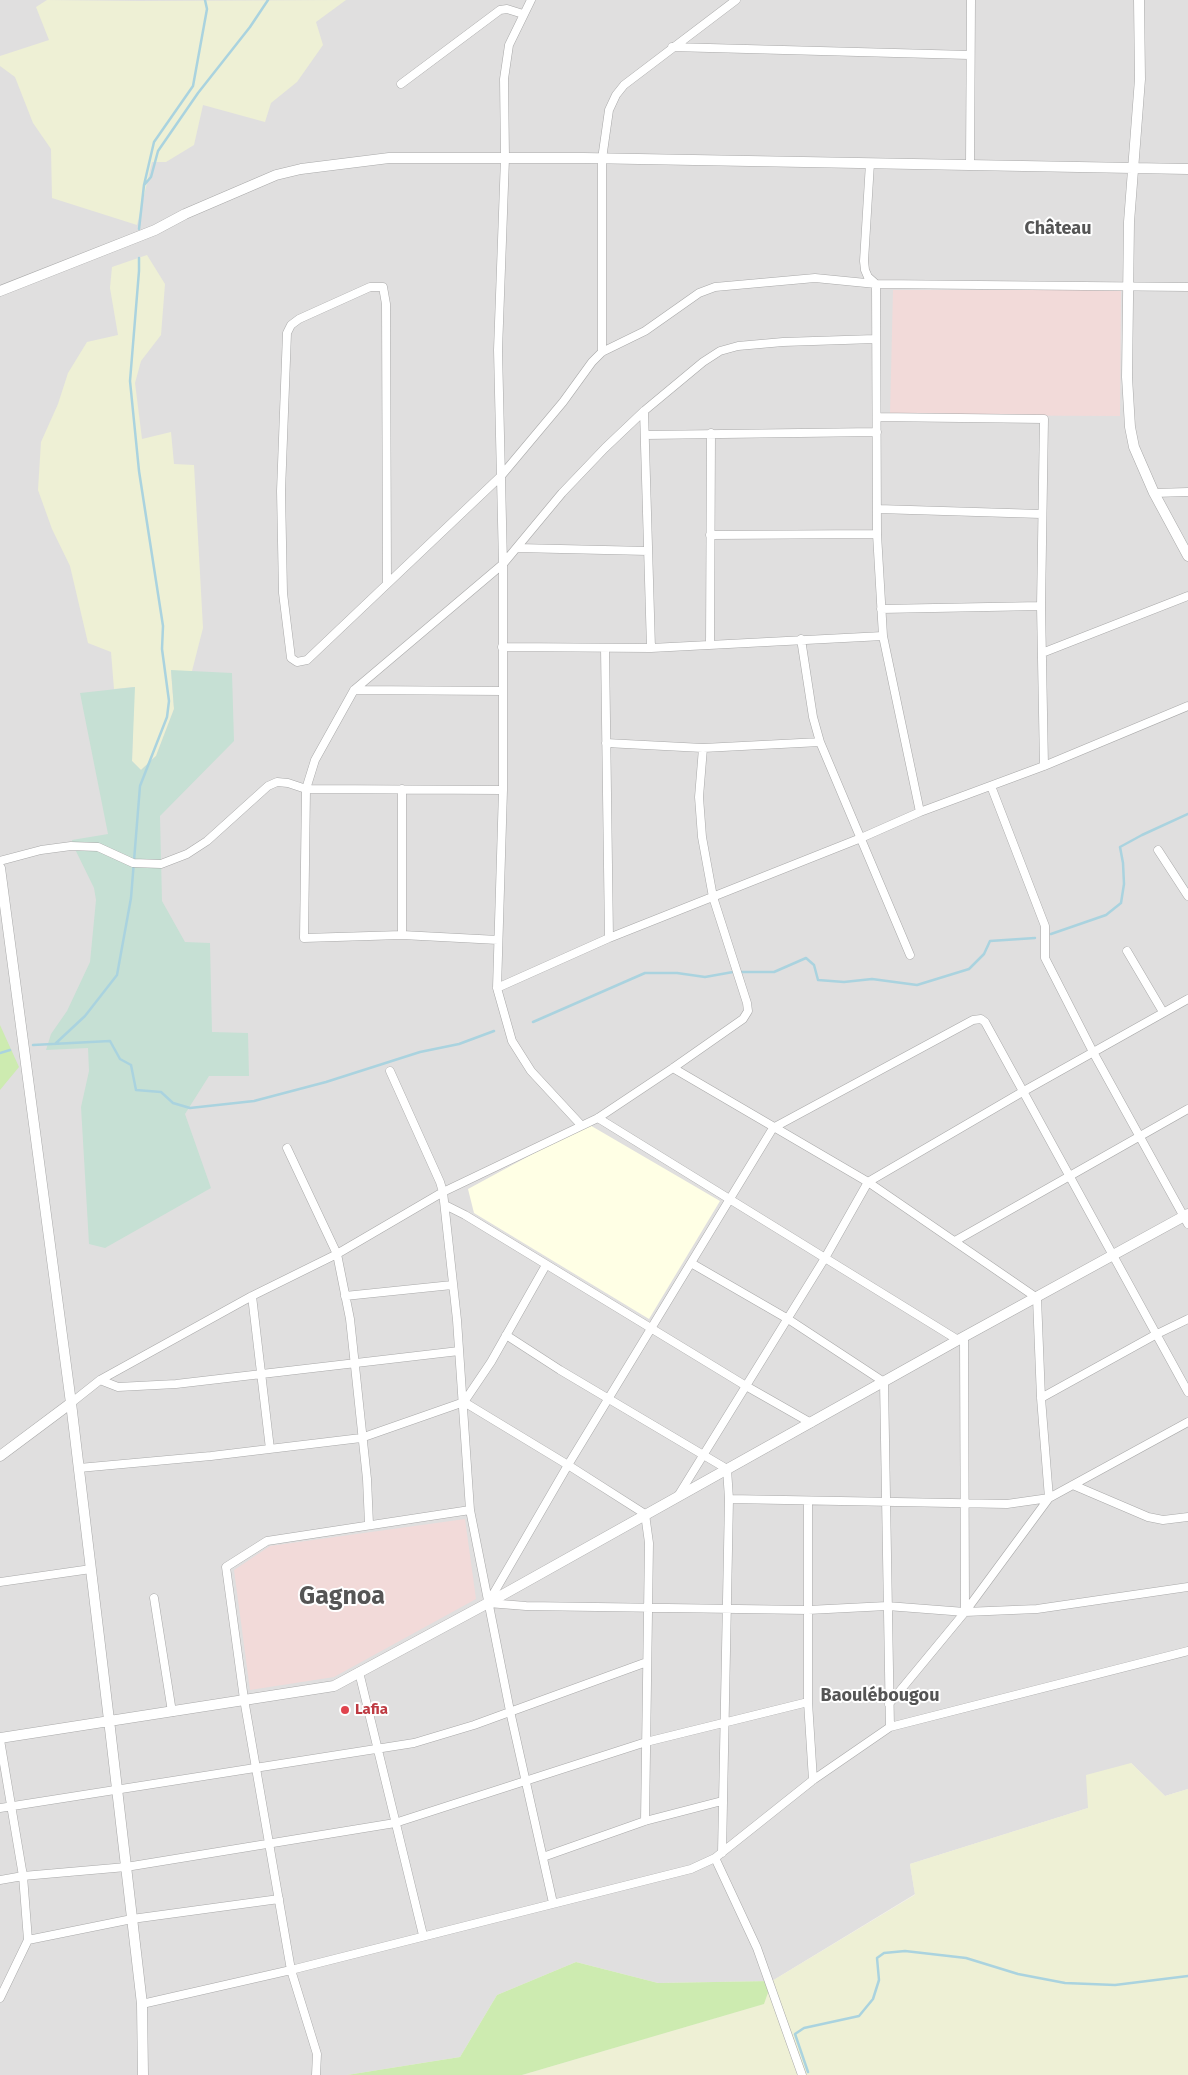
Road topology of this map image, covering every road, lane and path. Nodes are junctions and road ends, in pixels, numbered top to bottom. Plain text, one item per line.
1 (531, 0) edge
2 (736, 0) edge
3 (971, 0) edge
4 (1139, 0) edge
5 (523, 14) junction
6 (672, 47) junction
7 (969, 55) junction
8 (401, 84) dead end
9 (505, 158) junction
10 (602, 159) junction
11 (870, 163) junction
12 (970, 165) junction
13 (1132, 168) junction
14 (1188, 169) edge
15 (876, 284) junction
16 (1129, 286) junction
17 (1188, 286) edge
18 (0, 291) edge
19 (875, 339) junction
20 (602, 352) junction
21 (644, 411) junction
22 (878, 417) junction
23 (877, 432) junction
24 (645, 434) junction
25 (711, 434) junction
26 (501, 476) junction
27 (1188, 492) edge
28 (1154, 493) junction
29 (878, 510) junction
30 (1042, 514) junction
31 (877, 534) junction
32 (710, 535) junction
33 (517, 548) junction
34 (648, 551) junction
35 (1188, 556) edge
36 (504, 564) junction
37 (388, 582) junction
38 (1188, 596) edge
39 (1041, 606) junction
40 (881, 608) junction
41 (883, 636) junction
42 (801, 639) junction
43 (710, 645) junction
44 (502, 647) junction
45 (605, 648) junction
46 (651, 648) junction
47 (1042, 653) junction
48 (354, 690) junction
49 (503, 691) junction
50 (1188, 706) edge
51 (820, 742) junction
52 (606, 743) junction
53 (703, 748) junction
54 (1044, 766) junction
55 (990, 786) junction
56 (306, 789) junction
57 (402, 789) junction
58 (503, 790) junction
59 (920, 812) junction
60 (861, 838) junction
61 (1158, 850) dead end
62 (0, 861) edge
63 (0, 868) edge
64 (1188, 896) edge
65 (713, 897) junction
66 (402, 936) junction
67 (609, 938) junction
68 (498, 940) junction
69 (1127, 951) dead end
70 (910, 956) dead end
71 (497, 988) junction
72 (1188, 999) edge
73 (1163, 1012) junction
74 (1093, 1052) junction
75 (673, 1068) junction
76 (390, 1071) dead end
77 (1024, 1091) junction
78 (1188, 1109) edge
79 (598, 1118) junction
80 (581, 1125) junction
81 (773, 1128) junction
82 (1140, 1136) junction
83 (287, 1148) dead end
84 (1069, 1176) junction
85 (868, 1182) junction
86 (443, 1192) junction
87 (730, 1199) junction
88 (445, 1205) junction
89 (1187, 1218) edge
90 (955, 1241) junction
91 (337, 1254) junction
92 (1114, 1255) junction
93 (825, 1258) junction
94 (691, 1263) junction
95 (546, 1265) junction
96 (452, 1285) junction
97 (252, 1296) junction
98 (345, 1296) junction
99 (1037, 1298) junction
100 (788, 1319) junction
101 (1188, 1319) edge
102 (651, 1328) junction
103 (506, 1335) junction
104 (1155, 1335) junction
105 (961, 1339) junction
106 (459, 1351) junction
107 (354, 1364) junction
108 (262, 1374) junction
109 (100, 1380) junction
110 (884, 1382) junction
111 (746, 1386) junction
112 (1188, 1392) edge
113 (1041, 1398) junction
114 (608, 1399) junction
115 (464, 1402) junction
116 (70, 1403) junction
117 (811, 1422) junction
118 (1188, 1422) edge
119 (361, 1438) junction
120 (270, 1449) junction
121 (704, 1455) junction
122 (0, 1456) edge
123 (568, 1465) junction
124 (79, 1468) junction
125 (727, 1469) junction
126 (1073, 1486) junction
127 (678, 1496) junction
128 (1049, 1498) junction
129 (728, 1499) junction
130 (808, 1501) junction
131 (884, 1503) junction
132 (964, 1504) junction
133 (470, 1510) junction
134 (645, 1514) junction
135 (1188, 1517) edge
136 (369, 1524) junction
137 (91, 1569) junction
138 (0, 1582) edge
139 (1188, 1587) edge
140 (154, 1598) dead end
141 (488, 1603) junction
142 (887, 1606) junction
143 (647, 1608) junction
144 (725, 1609) junction
145 (808, 1610) junction
146 (965, 1612) junction
147 (1188, 1651) edge
148 (647, 1662) junction
149 (359, 1672) junction
150 (244, 1699) junction
151 (808, 1702) junction
152 (889, 1704) junction
153 (510, 1711) junction
154 (172, 1712) junction
155 (110, 1720) junction
156 (724, 1724) junction
157 (890, 1727) junction
158 (0, 1739) edge
159 (646, 1742) junction
160 (378, 1750) junction
161 (256, 1767) junction
162 (813, 1780) junction
163 (526, 1781) junction
164 (117, 1791) junction
165 (722, 1801) junction
166 (12, 1806) junction
167 (0, 1808) edge
168 (645, 1821) junction
169 (395, 1823) junction
170 (269, 1845) junction
171 (722, 1853) junction
172 (543, 1857) junction
173 (715, 1858) junction
174 (126, 1868) junction
175 (23, 1876) junction
176 (0, 1880) edge
177 (279, 1899) junction
178 (554, 1903) junction
179 (132, 1919) junction
180 (423, 1935) junction
181 (28, 1940) junction
182 (291, 1970) junction
183 (0, 1998) edge
184 (142, 2004) junction
185 (143, 2075) edge
186 (316, 2075) edge
187 (802, 2075) edge

1 - 5 street
2 - 6 street
3 - 7 street
4 - 13 street
5 - 8 street
5 - 9 street
6 - 7 street
6 - 10 street
7 - 12 street
9 - 10 street
9 - 18 street
9 - 26 street
10 - 11 street
10 - 20 street
11 - 12 street
11 - 15 street
12 - 13 street
13 - 14 street
13 - 16 street
15 - 16 street
15 - 19 street
15 - 20 street
16 - 17 street
16 - 28 street
19 - 21 street
19 - 22 street
20 - 26 street
21 - 24 street
21 - 33 street
22 - 23 street
22 - 30 street
23 - 25 street
23 - 29 street
24 - 25 street
24 - 34 street
25 - 32 street
26 - 36 street
26 - 37 street
27 - 28 street
28 - 35 street
29 - 30 street
29 - 31 street
30 - 39 street
31 - 32 street
31 - 40 street
32 - 43 street
33 - 34 street
33 - 36 street
34 - 46 street
36 - 44 street
36 - 48 street
37 - 37 street
38 - 47 street
39 - 40 street
39 - 47 street
40 - 41 street
41 - 42 street
41 - 59 street
42 - 43 street
42 - 51 street
43 - 46 street
44 - 45 street
44 - 49 street
45 - 46 street
45 - 52 street
47 - 54 street
48 - 49 street
48 - 56 street
49 - 58 street
50 - 54 street
51 - 53 street
51 - 60 street
52 - 53 street
52 - 67 street
53 - 65 street
54 - 55 street
55 - 59 street
55 - 74 street
56 - 57 street
56 - 62 street
56 - 66 street
57 - 58 street
57 - 66 street
58 - 68 street
59 - 60 street
60 - 65 street
60 - 70 street
61 - 64 street
63 - 116 street
65 - 67 street
65 - 75 street
66 - 68 street
67 - 71 street
68 - 71 street
69 - 73 street
71 - 80 street
72 - 73 street
73 - 74 street
74 - 77 street
74 - 82 street
75 - 79 street
75 - 81 street
76 - 86 street
77 - 81 street
77 - 84 street
77 - 85 street
78 - 82 street
79 - 80 street
79 - 87 street
80 - 86 street
81 - 85 street
81 - 87 street
82 - 84 street
82 - 89 street
83 - 91 street
84 - 90 street
84 - 92 street
85 - 90 street
85 - 93 street
86 - 88 street
86 - 91 street
87 - 93 street
87 - 94 street
88 - 95 street
88 - 96 street
89 - 92 street
90 - 99 street
91 - 97 street
91 - 98 street
92 - 99 street
92 - 104 street
93 - 100 street
93 - 105 street
94 - 100 street
94 - 102 street
95 - 102 street
95 - 103 street
96 - 98 street
96 - 106 street
97 - 108 street
97 - 109 street
98 - 107 street
99 - 105 street
99 - 113 street
100 - 110 street
100 - 111 street
101 - 104 street
102 - 111 street
102 - 114 street
103 - 114 street
103 - 115 street
104 - 112 street
104 - 113 street
105 - 110 street
105 - 132 street
106 - 107 street
106 - 115 street
107 - 108 street
107 - 119 street
108 - 109 street
108 - 120 street
109 - 116 street
110 - 117 street
110 - 131 street
111 - 117 street
111 - 121 street
113 - 128 street
114 - 121 street
114 - 123 street
115 - 119 street
115 - 123 street
115 - 133 street
116 - 122 street
116 - 124 street
117 - 125 street
118 - 126 street
119 - 120 street
119 - 136 street
120 - 124 street
121 - 125 street
121 - 127 street
123 - 134 street
123 - 141 street
124 - 137 street
125 - 127 street
125 - 129 street
126 - 128 street
126 - 135 street
127 - 134 street
128 - 132 street
128 - 146 street
129 - 130 street
129 - 144 street
130 - 131 street
130 - 145 street
131 - 132 street
131 - 142 street
132 - 146 street
133 - 136 street
133 - 141 street
134 - 141 street
134 - 143 street
136 - 150 street
137 - 138 street
137 - 155 street
139 - 146 street
140 - 154 street
141 - 143 street
141 - 149 street
141 - 153 street
142 - 145 street
142 - 146 street
142 - 152 street
143 - 144 street
143 - 148 street
144 - 145 street
144 - 156 street
145 - 151 street
146 - 152 street
147 - 157 street
148 - 153 street
148 - 159 street
149 - 150 street
149 - 160 street
150 - 154 street
150 - 161 street
151 - 156 street
151 - 162 street
152 - 157 street
153 - 160 street
153 - 163 street
154 - 155 street
155 - 158 street
155 - 164 street
156 - 159 street
156 - 165 street
157 - 162 street
158 - 166 street
159 - 163 street
159 - 168 street
160 - 161 street
160 - 169 street
161 - 164 street
161 - 170 street
162 - 171 street
163 - 169 street
163 - 172 street
164 - 166 street
164 - 174 street
165 - 168 street
165 - 171 street
166 - 167 street
166 - 175 street
168 - 172 street
169 - 170 street
169 - 180 street
170 - 174 street
170 - 177 street
171 - 173 street
172 - 178 street
173 - 178 street
173 - 187 street
174 - 175 street
174 - 179 street
175 - 176 street
175 - 181 street
177 - 179 street
177 - 182 street
178 - 180 street
179 - 181 street
179 - 184 street
180 - 182 street
181 - 183 street
182 - 184 street
182 - 186 street
184 - 185 street

